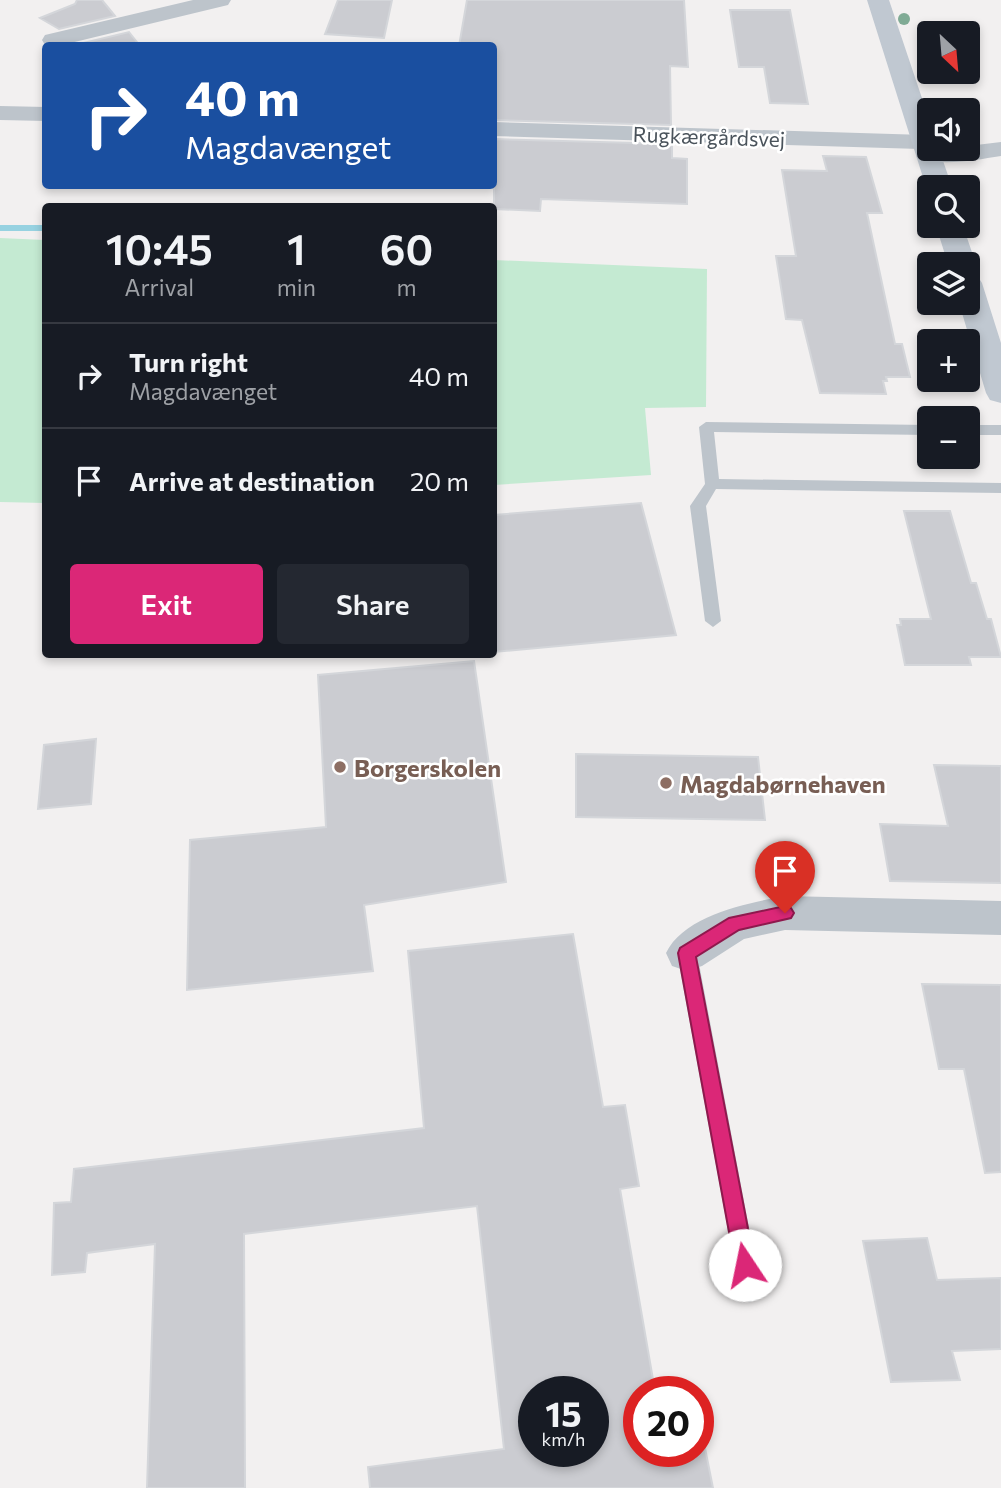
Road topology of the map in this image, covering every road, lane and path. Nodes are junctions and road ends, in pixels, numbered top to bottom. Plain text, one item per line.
1 (220, 0) edge
2 (878, 0) edge
3 (54, 40) dead end
4 (0, 113) edge
5 (42, 114) edge
6 (917, 118) edge
7 (497, 129) edge
8 (917, 148) edge
9 (1001, 149) edge
10 (980, 152) edge
11 (978, 315) edge
12 (1001, 393) edge
13 (917, 429) edge
14 (980, 430) edge
15 (1001, 430) edge
16 (712, 484) junction
17 (1001, 488) edge
18 (713, 621) dead end
19 (1001, 918) edge
20 (687, 953) joint
21 (750, 1291) dead end

1 - 3 street
2 - 6 street
4 - 5 street
7 - 8 street, Rugkærgårdsvej
9 - 10 street, Rugkærgårdsvej
11 - 12 street
13 - 16 lane
14 - 15 lane
16 - 17 lane
16 - 18 lane
19 - 20 street
20 - 21 lane

